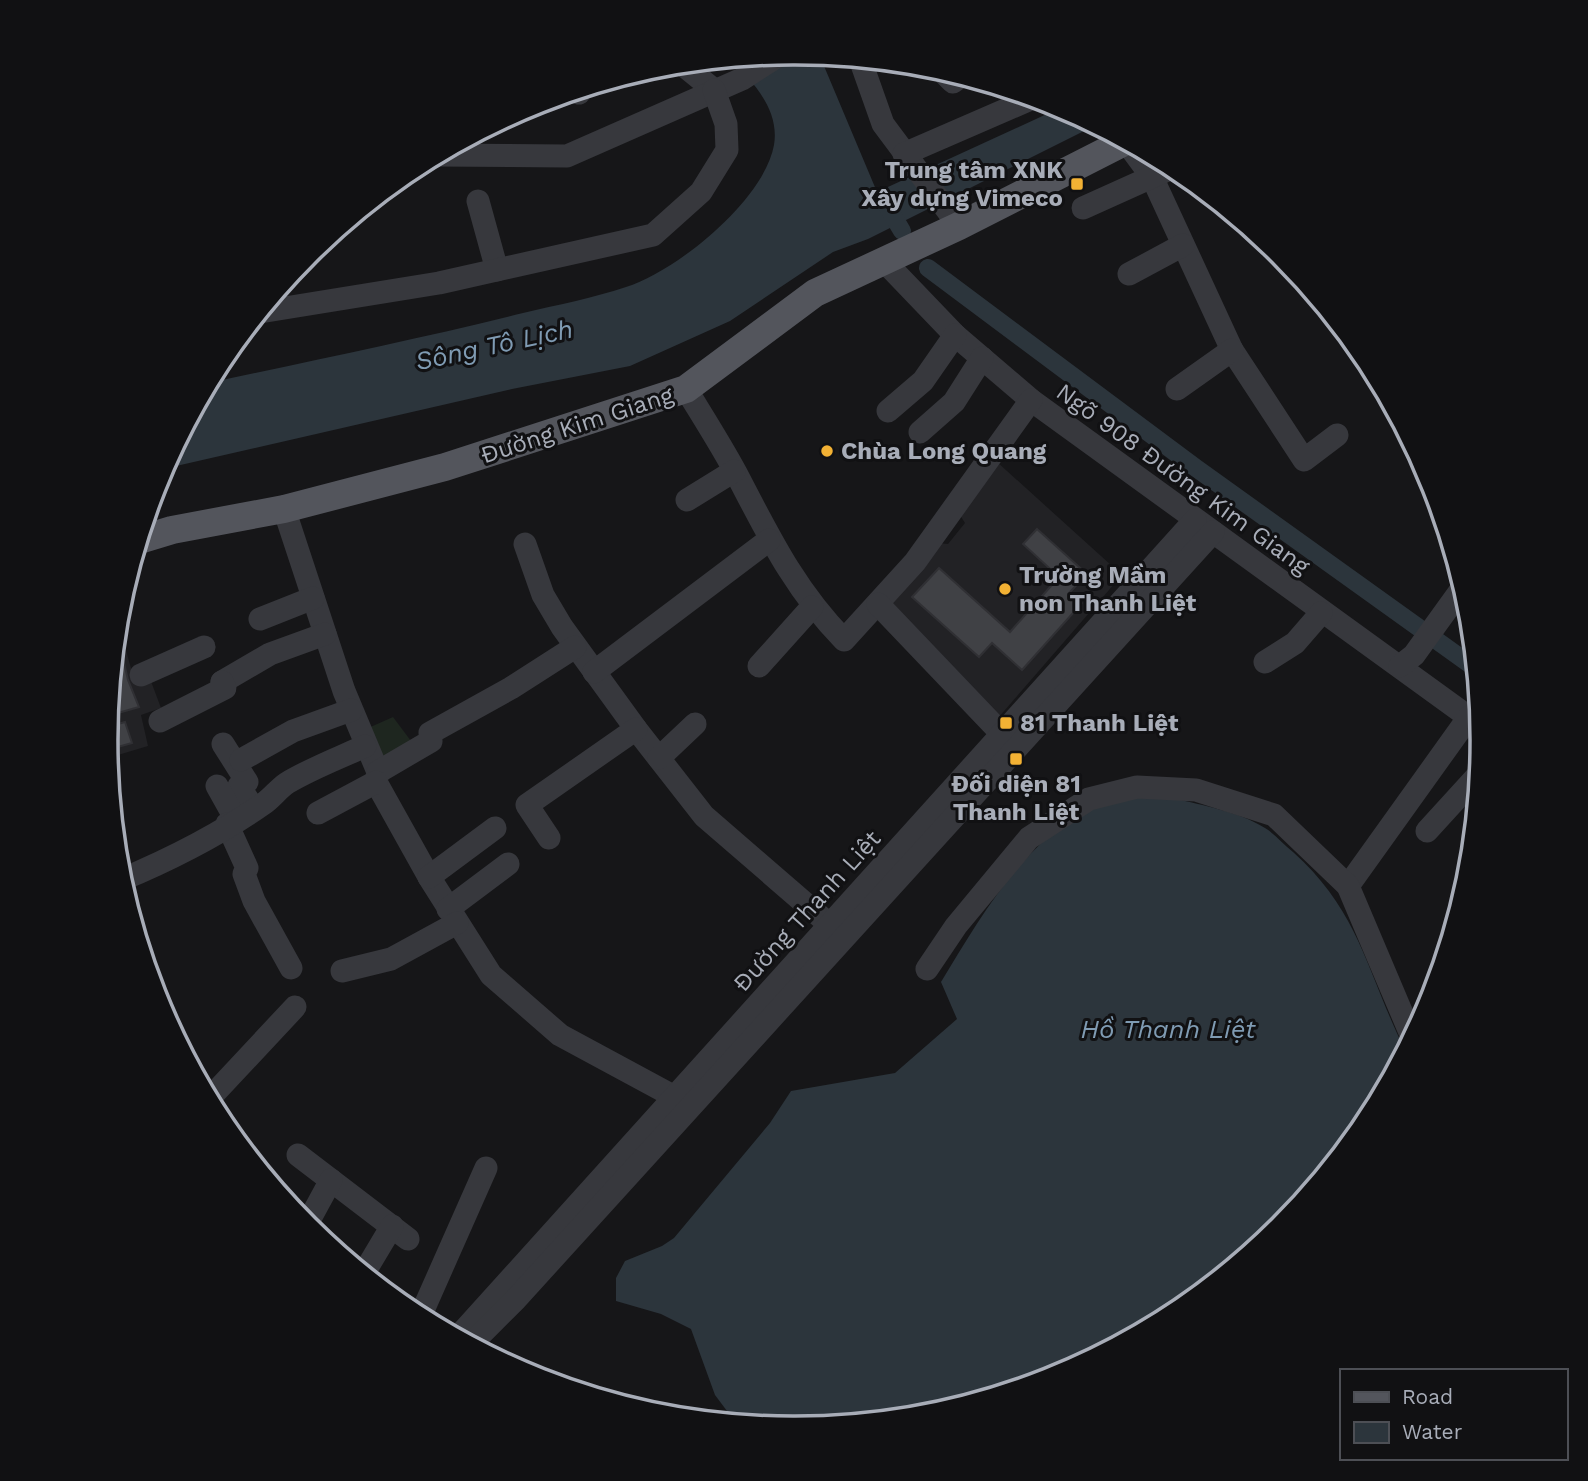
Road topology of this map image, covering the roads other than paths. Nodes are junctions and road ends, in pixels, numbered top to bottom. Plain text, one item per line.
1 (763, 66) edge
2 (864, 69) edge
3 (693, 73) edge
4 (715, 90) junction
5 (1020, 104) edge
6 (1116, 146) edge
7 (456, 155) edge
8 (907, 159) junction
9 (1139, 160) edge
10 (1160, 173) edge
11 (1152, 177) junction
12 (478, 201) dead end
13 (1083, 208) dead end
14 (951, 216) junction
15 (1183, 246) junction
16 (885, 262) junction
17 (497, 270) junction
18 (1129, 274) dead end
19 (274, 310) edge
20 (955, 335) junction
21 (1232, 350) junction
22 (982, 358) junction
23 (686, 389) junction
24 (1177, 389) dead end
25 (1031, 400) junction
26 (888, 411) dead end
27 (920, 432) dead end
28 (1337, 436) dead end
29 (734, 471) junction
30 (687, 500) dead end
31 (284, 509) junction
32 (1204, 526) junction
33 (150, 537) edge
34 (769, 540) junction
35 (525, 544) dead end
36 (313, 598) junction
37 (1455, 598) edge
38 (878, 604) junction
39 (812, 607) junction
40 (1321, 613) junction
41 (260, 619) dead end
42 (325, 634) junction
43 (575, 647) junction
44 (1407, 660) junction
45 (1265, 662) dead end
46 (758, 666) dead end
47 (594, 672) junction
48 (141, 675) dead end
49 (222, 682) junction
50 (351, 710) junction
51 (1469, 716) edge
52 (160, 721) dead end
53 (695, 724) dead end
54 (636, 729) junction
55 (1470, 729) edge
56 (1003, 735) junction
57 (223, 744) dead end
58 (365, 746) junction
59 (659, 758) junction
60 (241, 760) dead end
61 (377, 777) junction
62 (217, 786) dead end
63 (1468, 786) edge
64 (318, 813) dead end
65 (239, 818) junction
66 (495, 828) dead end
67 (1427, 831) dead end
68 (550, 838) dead end
69 (509, 864) dead end
70 (132, 874) edge
71 (429, 877) junction
72 (1348, 886) junction
73 (453, 916) junction
74 (830, 925) junction
75 (291, 968) dead end
76 (927, 969) dead end
77 (342, 971) dead end
78 (295, 1007) dead end
79 (1406, 1025) edge
80 (217, 1091) edge
81 (673, 1096) junction
82 (298, 1155) dead end
83 (486, 1168) dead end
84 (331, 1180) junction
85 (312, 1214) edge
86 (369, 1266) edge
87 (425, 1306) edge
88 (464, 1330) edge
89 (477, 1338) edge

1 - 4 street
2 - 8 street
3 - 4 street
4 - 7 street
4 - 17 street
5 - 8 street
6 - 14 main road, Đường Kim Giang
8 - 14 street
9 - 11 street
10 - 11 street
11 - 13 street
11 - 15 street
12 - 17 street
14 - 16 main road, Đường Kim Giang
15 - 18 street
15 - 21 street
16 - 20 street, Ngõ 908 Đường Kim Giang
16 - 23 main road, Đường Kim Giang
17 - 19 street
20 - 22 street, Ngõ 908 Đường Kim Giang
20 - 26 street
21 - 24 street
21 - 28 street
22 - 25 street, Ngõ 908 Đường Kim Giang
22 - 27 street
23 - 29 street
23 - 31 main road, Đường Kim Giang
25 - 32 street, Ngõ 908 Đường Kim Giang
25 - 38 street
29 - 30 street
29 - 34 street
31 - 33 main road, Đường Kim Giang
31 - 36 street
32 - 40 street, Ngõ 908 Đường Kim Giang
32 - 56 street, Đường Thanh Liệt
32 - 89 street, Đường Thanh Liệt
34 - 39 street
34 - 47 street
35 - 43 street
36 - 41 street
36 - 42 street
37 - 44 street
38 - 39 street
38 - 56 street
39 - 46 street
40 - 44 street, Ngõ 908 Đường Kim Giang
40 - 45 street
42 - 49 street
42 - 50 street
43 - 47 street
43 - 61 street
44 - 51 street, Ngõ 908 Đường Kim Giang
47 - 54 street
48 - 49 street
49 - 52 street
50 - 58 street
50 - 60 street
53 - 59 street
54 - 59 street
54 - 68 street
55 - 72 street
56 - 74 street, Đường Thanh Liệt
57 - 65 street
58 - 61 street
58 - 65 street
59 - 74 street
61 - 64 street
61 - 71 street
62 - 65 street
63 - 67 street
65 - 70 street
65 - 75 street
66 - 71 street
69 - 73 street
71 - 73 street
72 - 76 street
72 - 79 street
73 - 77 street
73 - 81 street
74 - 81 street, Đường Thanh Liệt
78 - 80 street
81 - 88 street, Đường Thanh Liệt
82 - 84 street
83 - 87 street
84 - 85 street
84 - 86 street

